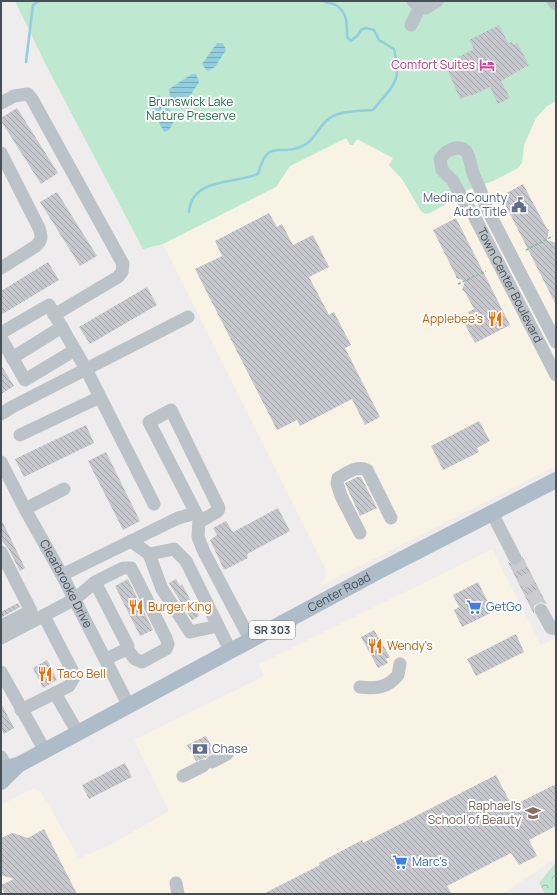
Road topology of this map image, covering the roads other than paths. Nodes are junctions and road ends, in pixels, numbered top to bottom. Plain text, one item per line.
1 (437, 1) edge
2 (553, 1) edge
3 (416, 4) edge
4 (556, 4) edge
5 (411, 25) dead end
6 (1, 103) edge
7 (3, 162) edge
8 (1, 268) edge
9 (54, 315) junction
10 (188, 317) dead end
11 (62, 327) junction
12 (1, 332) edge
13 (1, 338) edge
14 (556, 342) edge
15 (75, 350) junction
16 (12, 358) junction
17 (86, 369) junction
18 (556, 375) edge
19 (100, 397) junction
20 (1, 414) edge
21 (20, 435) dead end
22 (1, 462) edge
23 (556, 480) edge
24 (64, 489) dead end
25 (154, 504) dead end
26 (24, 509) junction
27 (492, 513) junction
28 (198, 518) junction
29 (391, 518) dead end
30 (360, 533) dead end
31 (131, 541) junction
32 (1, 552) edge
33 (149, 554) junction
34 (515, 558) tunnel mouth
35 (62, 575) junction
36 (95, 582) junction
37 (75, 599) junction
38 (541, 610) tunnel mouth
39 (44, 616) junction
40 (1, 626) edge
41 (218, 626) junction
42 (556, 628) edge
43 (1, 638) edge
44 (251, 641) junction
45 (127, 649) junction
46 (230, 652) junction
47 (106, 659) junction
48 (400, 664) dead end
49 (1, 672) edge
50 (360, 687) dead end
51 (55, 693) junction
52 (129, 706) junction
53 (21, 710) junction
54 (78, 733) junction
55 (45, 751) junction
56 (226, 754) dead end
57 (7, 764) edge
58 (183, 776) dead end
59 (1, 782) edge

1 - 3 street
2 - 4 street
3 - 5 street
6 - 9 street
7 - 8 street
9 - 11 street
9 - 12 street
10 - 17 street
11 - 15 street
11 - 16 street
13 - 16 street
14 - 18 street, Town Center Boulevard
15 - 16 street
15 - 17 street
17 - 19 street
17 - 20 street
19 - 21 street
19 - 25 street
22 - 26 street, Clearbrooke Drive
23 - 27 main road, Center Road / SR 303
24 - 26 street
26 - 35 street, Clearbrooke Drive
27 - 34 street
27 - 44 main road, Center Road / SR 303
28 - 28 street
28 - 31 street
28 - 44 street
29 - 30 street
31 - 33 street
31 - 35 street
32 - 40 street
33 - 41 street
33 - 41 street
35 - 37 street, Clearbrooke Drive
36 - 37 street
36 - 45 street
36 - 45 street
37 - 39 street
37 - 47 street, Clearbrooke Drive
38 - 42 street
39 - 43 street
39 - 51 street
41 - 46 street
44 - 46 main road, Center Road / SR 303
45 - 47 street
46 - 52 main road, Center Road / SR 303
47 - 52 street, Clearbrooke Drive
48 - 50 street
49 - 53 street
51 - 53 street
51 - 54 street
52 - 54 main road, Center Road / SR 303
53 - 55 street
54 - 55 main road, Center Road / SR 303
55 - 57 main road, Center Road / SR 303
56 - 58 street
57 - 59 main road, Center Road / SR 303

